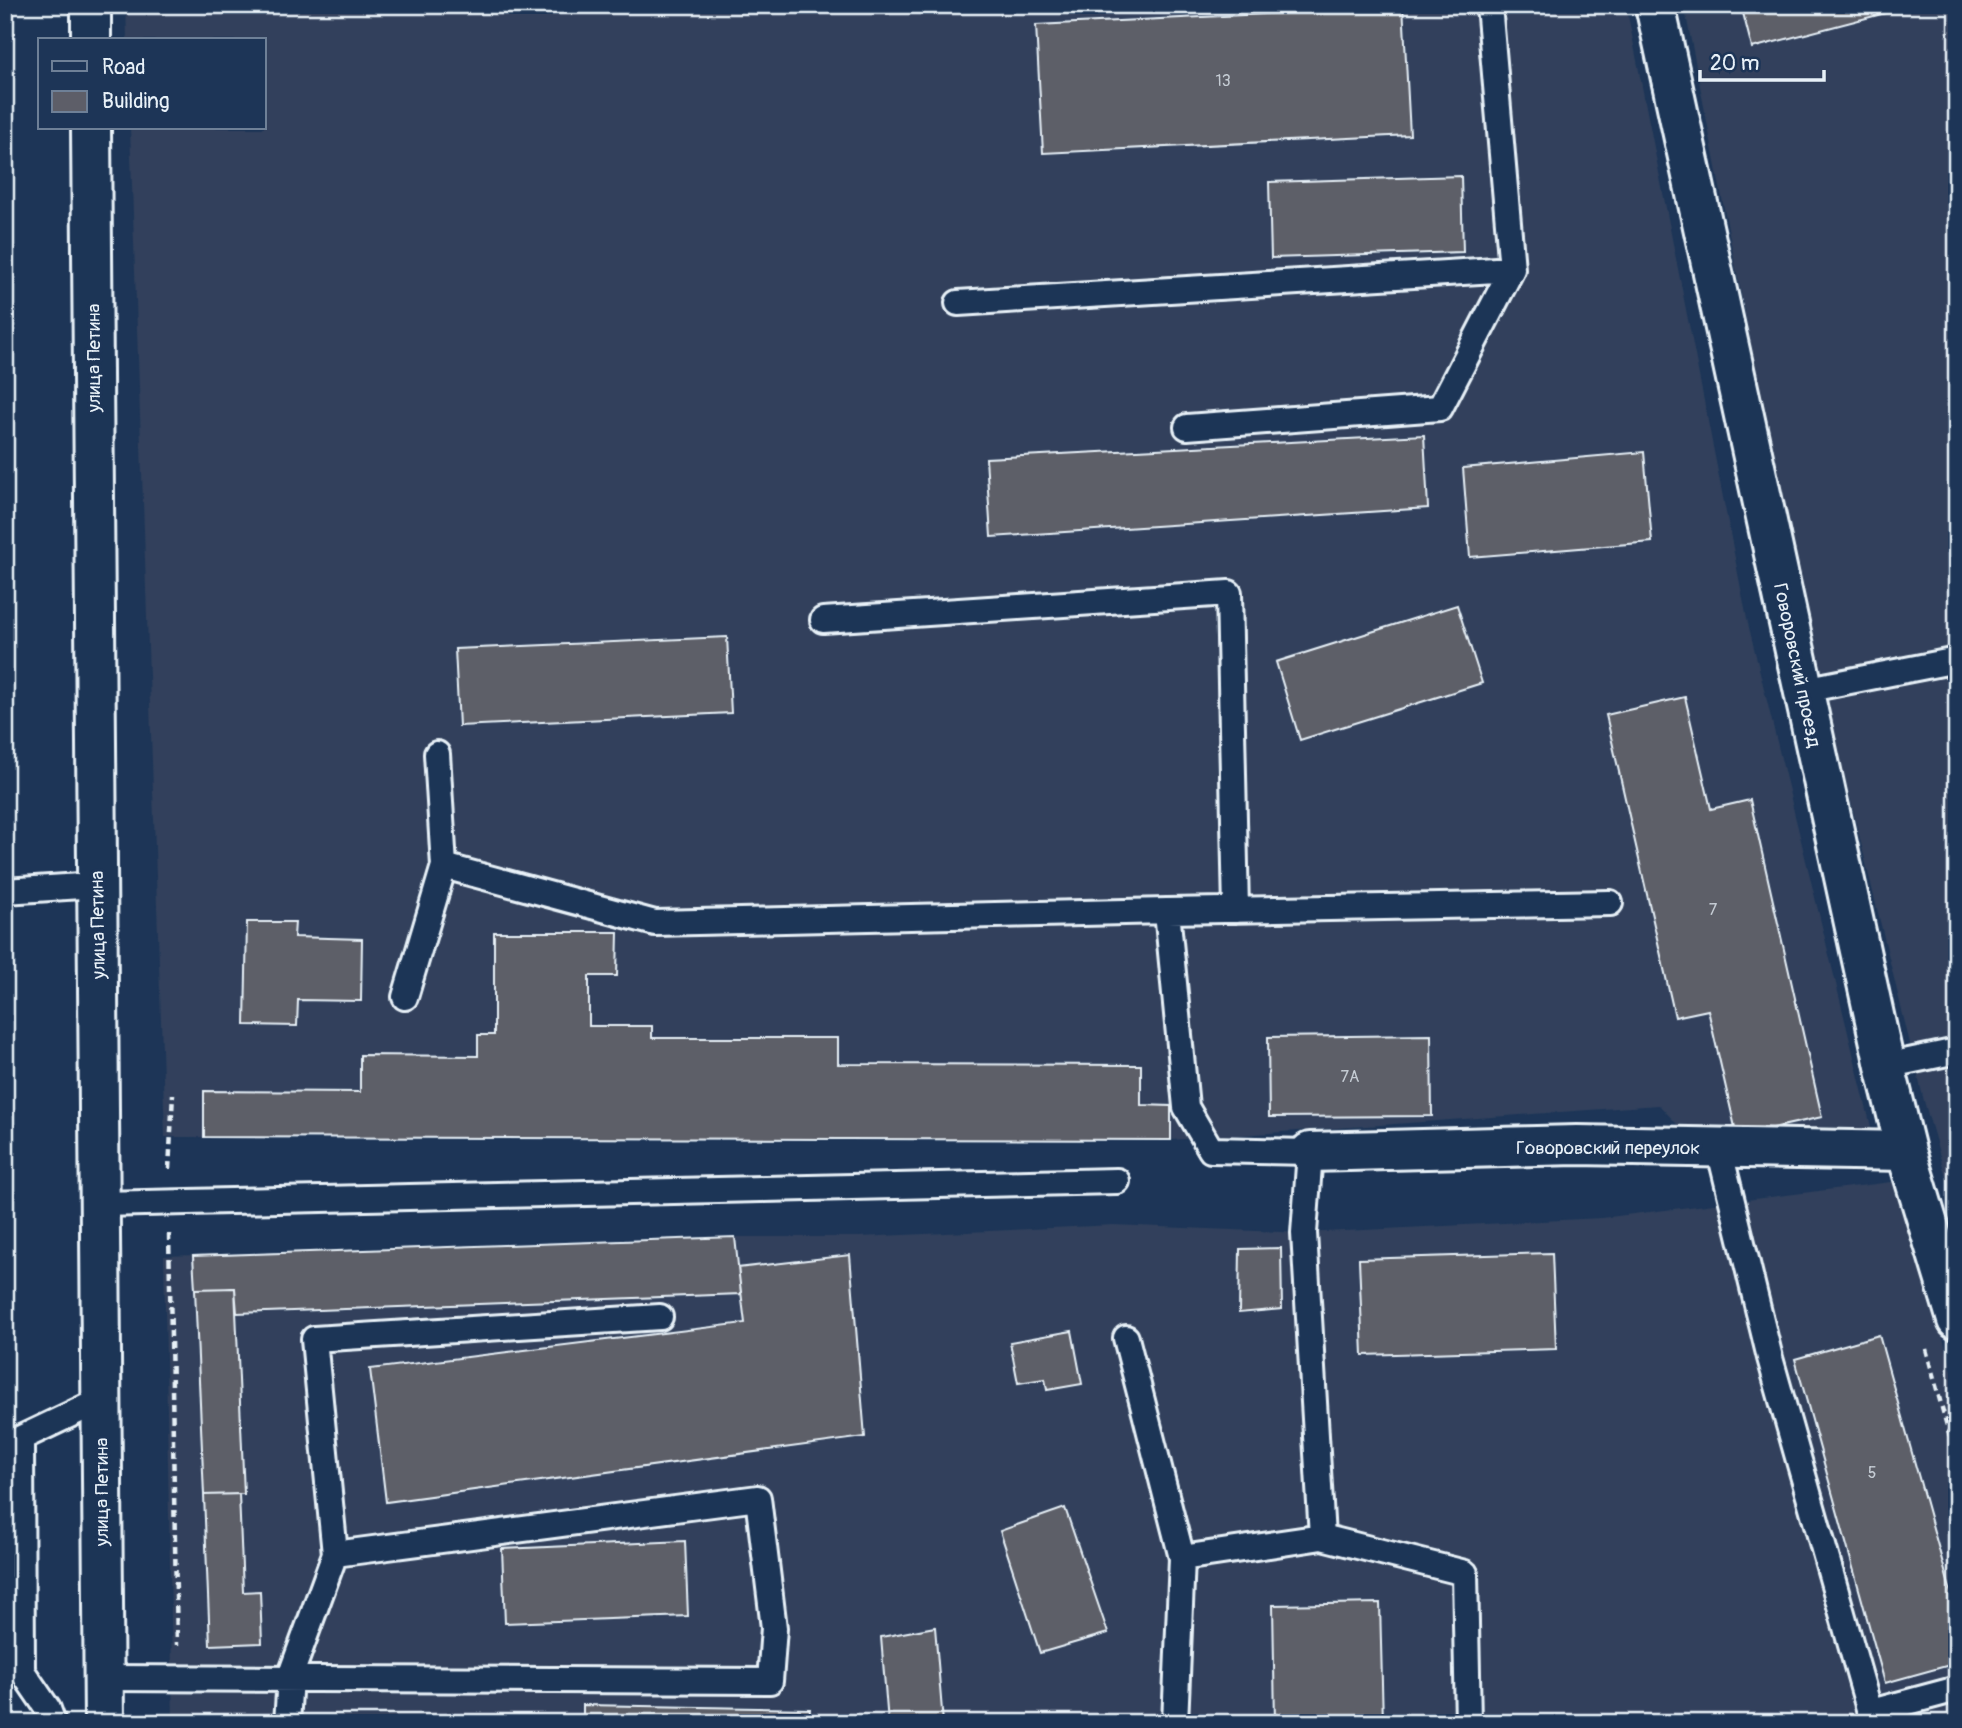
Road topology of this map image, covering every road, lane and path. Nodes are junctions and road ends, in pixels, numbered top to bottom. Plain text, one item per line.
1 (91, 5) edge
2 (1489, 5) edge
3 (1655, 5) edge
4 (91, 38) edge
5 (92, 130) edge
6 (1512, 269) junction
7 (958, 303) dead end
8 (1186, 427) dead end
9 (823, 620) dead end
10 (1957, 660) edge
11 (1804, 691) junction
12 (437, 754) dead end
13 (444, 866) junction
14 (96, 885) junction
15 (5, 891) edge
16 (1610, 903) dead end
17 (1236, 910) junction
18 (1167, 911) junction
19 (405, 997) dead end
20 (1957, 1051) edge
21 (1885, 1066) junction
22 (173, 1094) dead end
23 (1719, 1147) junction
24 (1906, 1151) junction
25 (1310, 1152) junction
26 (1116, 1181) dead end
27 (168, 1203) junction
28 (101, 1204) junction
29 (1951, 1282) edge
30 (660, 1317) dead end
31 (1957, 1320) edge
32 (1126, 1338) dead end
33 (102, 1399) junction
34 (1322, 1537) junction
35 (335, 1555) junction
36 (1182, 1559) junction
37 (290, 1677) junction
38 (101, 1678) junction
39 (178, 1680) junction
40 (1957, 1689) edge
41 (1872, 1717) edge
42 (52, 1723) edge
43 (104, 1723) edge
44 (287, 1723) edge
45 (1175, 1723) edge
46 (1468, 1723) edge

1 - 4 street
2 - 6 lane
3 - 11 street, Говоровский проезд
5 - 14 street, улица Петина
6 - 7 lane
6 - 8 lane
9 - 17 lane
10 - 11 lane
11 - 21 street, Говоровский проезд
12 - 13 lane
13 - 18 lane
13 - 19 lane
14 - 15 lane
14 - 28 street, улица Петина
16 - 17 lane
17 - 18 lane
18 - 25 lane
20 - 21 lane
21 - 24 street, Говоровский проезд
22 - 27 path
23 - 24 street, Говоровский переулок
23 - 25 street, Говоровский переулок
23 - 41 lane
24 - 29 street, Говоровский проезд
25 - 34 lane
26 - 27 lane
27 - 28 lane
27 - 39 path
28 - 33 street, улица Петина
29 - 31 street, Говоровский проезд
30 - 35 lane
32 - 36 lane
33 - 38 street, улица Петина
33 - 42 lane
34 - 36 lane
34 - 46 lane
35 - 37 lane
35 - 37 lane
36 - 45 lane
37 - 39 lane
37 - 44 lane
38 - 39 lane
38 - 43 street, улица Петина
40 - 41 lane

